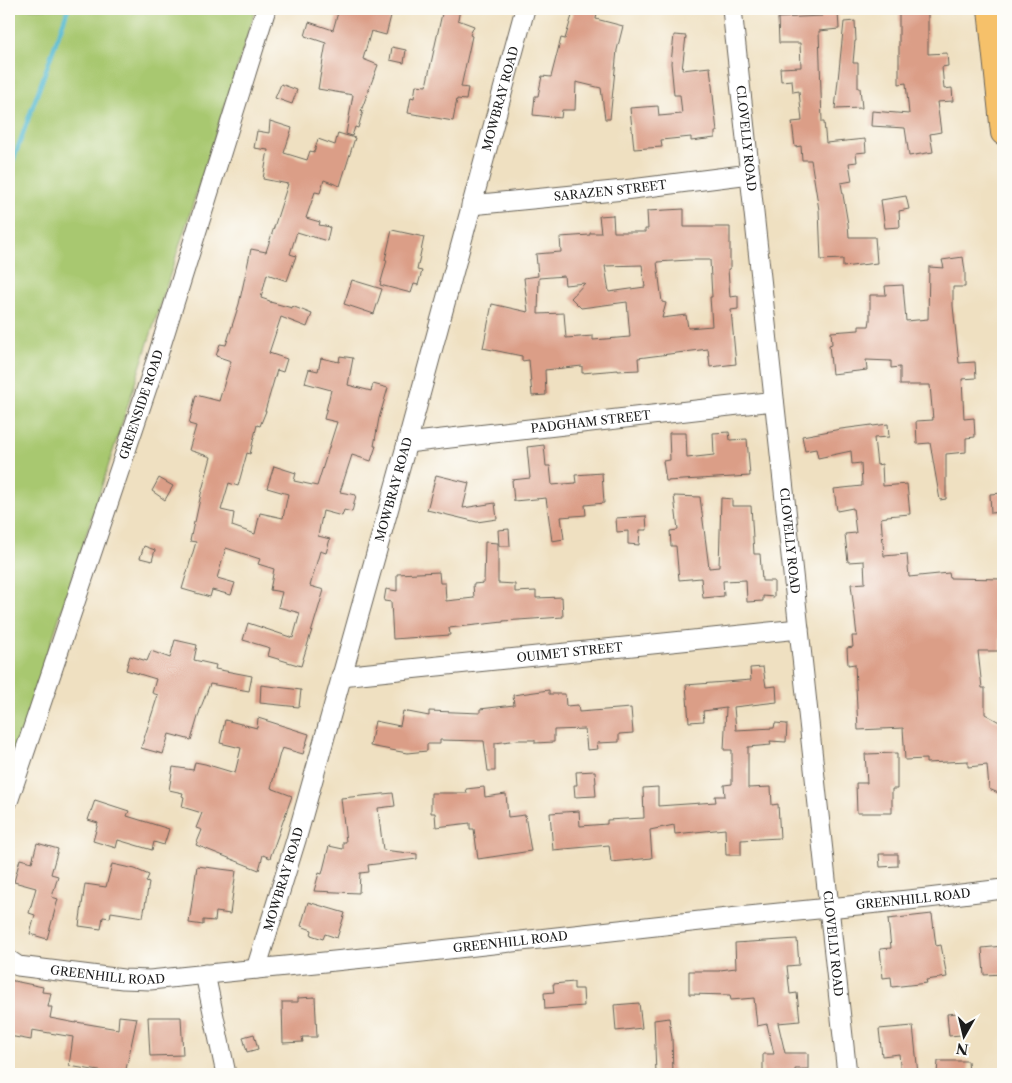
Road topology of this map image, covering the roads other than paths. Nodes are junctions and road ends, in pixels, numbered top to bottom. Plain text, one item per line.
1 (266, 9) edge
2 (525, 9) edge
3 (732, 9) edge
4 (990, 9) edge
5 (1003, 133) edge
6 (750, 174) junction
7 (471, 205) junction
8 (774, 401) junction
9 (407, 443) junction
10 (799, 629) junction
11 (341, 676) junction
12 (9, 799) edge
13 (1003, 889) edge
14 (829, 907) junction
15 (12, 965) edge
16 (256, 969) junction
17 (205, 974) junction
18 (226, 1074) edge
19 (847, 1074) edge

1 - 12 street, GREENSIDE ROAD
2 - 7 street, MOWBRAY ROAD
3 - 6 street, CLOVELLY ROAD
4 - 5 main road
6 - 7 street, SARAZEN STREET
6 - 8 street, CLOVELLY ROAD
7 - 9 street, MOWBRAY ROAD
8 - 9 street, PADGHAM STREET
8 - 10 street, CLOVELLY ROAD
9 - 11 street, MOWBRAY ROAD
10 - 11 street, OUIMET STREET
10 - 14 street, CLOVELLY ROAD
11 - 16 street, MOWBRAY ROAD
13 - 14 street, GREENHILL ROAD
14 - 16 street, GREENHILL ROAD
14 - 19 street, CLOVELLY ROAD
15 - 17 street, GREENHILL ROAD
16 - 17 street, GREENHILL ROAD
17 - 18 street

